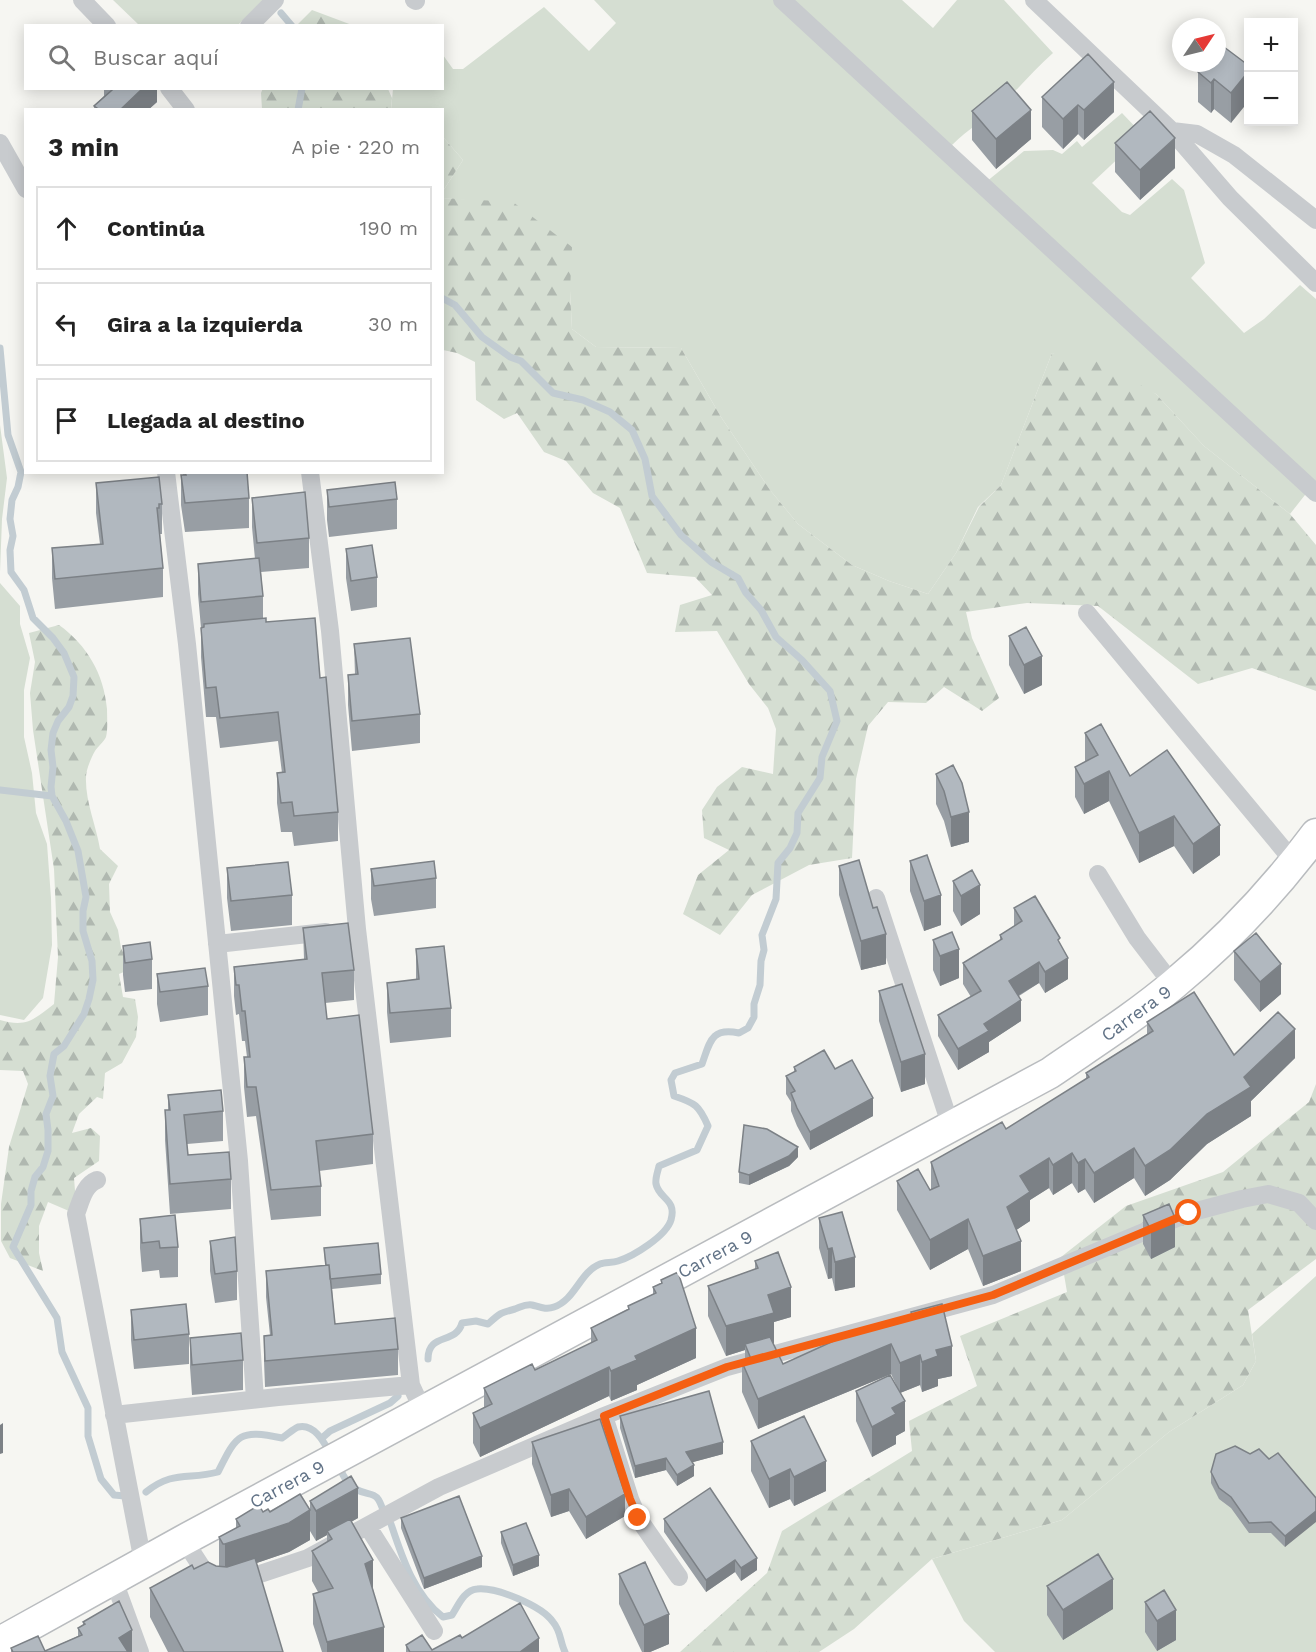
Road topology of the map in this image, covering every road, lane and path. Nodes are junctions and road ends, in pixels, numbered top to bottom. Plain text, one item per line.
1 (82, 0) edge
2 (275, 0) edge
3 (782, 0) edge
4 (1034, 0) edge
5 (105, 24) edge
6 (251, 24) edge
7 (1172, 131) junction
8 (0, 143) edge
9 (24, 185) edge
10 (1316, 220) edge
11 (1316, 284) edge
12 (166, 474) edge
13 (310, 474) edge
14 (1316, 493) edge
15 (1087, 613) dead end
16 (1316, 834) edge
17 (1294, 862) junction
18 (1098, 874) dead end
19 (876, 898) dead end
20 (357, 929) junction
21 (217, 944) junction
22 (1173, 985) junction
23 (951, 1127) junction
24 (97, 1180) dead end
25 (1316, 1221) edge
26 (417, 1398) junction
27 (255, 1399) junction
28 (114, 1415) junction
29 (604, 1416) junction
30 (368, 1527) junction
31 (184, 1540) junction
32 (143, 1562) junction
33 (679, 1577) dead end
34 (113, 1578) junction
35 (434, 1631) dead end
36 (0, 1642) edge
37 (140, 1652) edge

1 - 5 street
2 - 6 street
3 - 14 street
4 - 7 street
7 - 10 street
7 - 11 street
8 - 9 street
12 - 21 street
13 - 20 street
15 - 17 street
16 - 17 highway, Carrera 9
17 - 22 highway, Carrera 9
18 - 22 street
19 - 23 street
20 - 21 street
20 - 26 street
21 - 27 street
22 - 23 highway, Carrera 9
23 - 26 highway, Carrera 9
24 - 28 street
25 - 29 street
26 - 27 street
26 - 31 highway, Carrera 9
27 - 28 street
28 - 32 street
29 - 30 street
29 - 33 street
30 - 31 street
30 - 35 street
31 - 32 highway, Carrera 9
32 - 34 highway, Carrera 9
34 - 36 highway, Carrera 9
34 - 37 street

